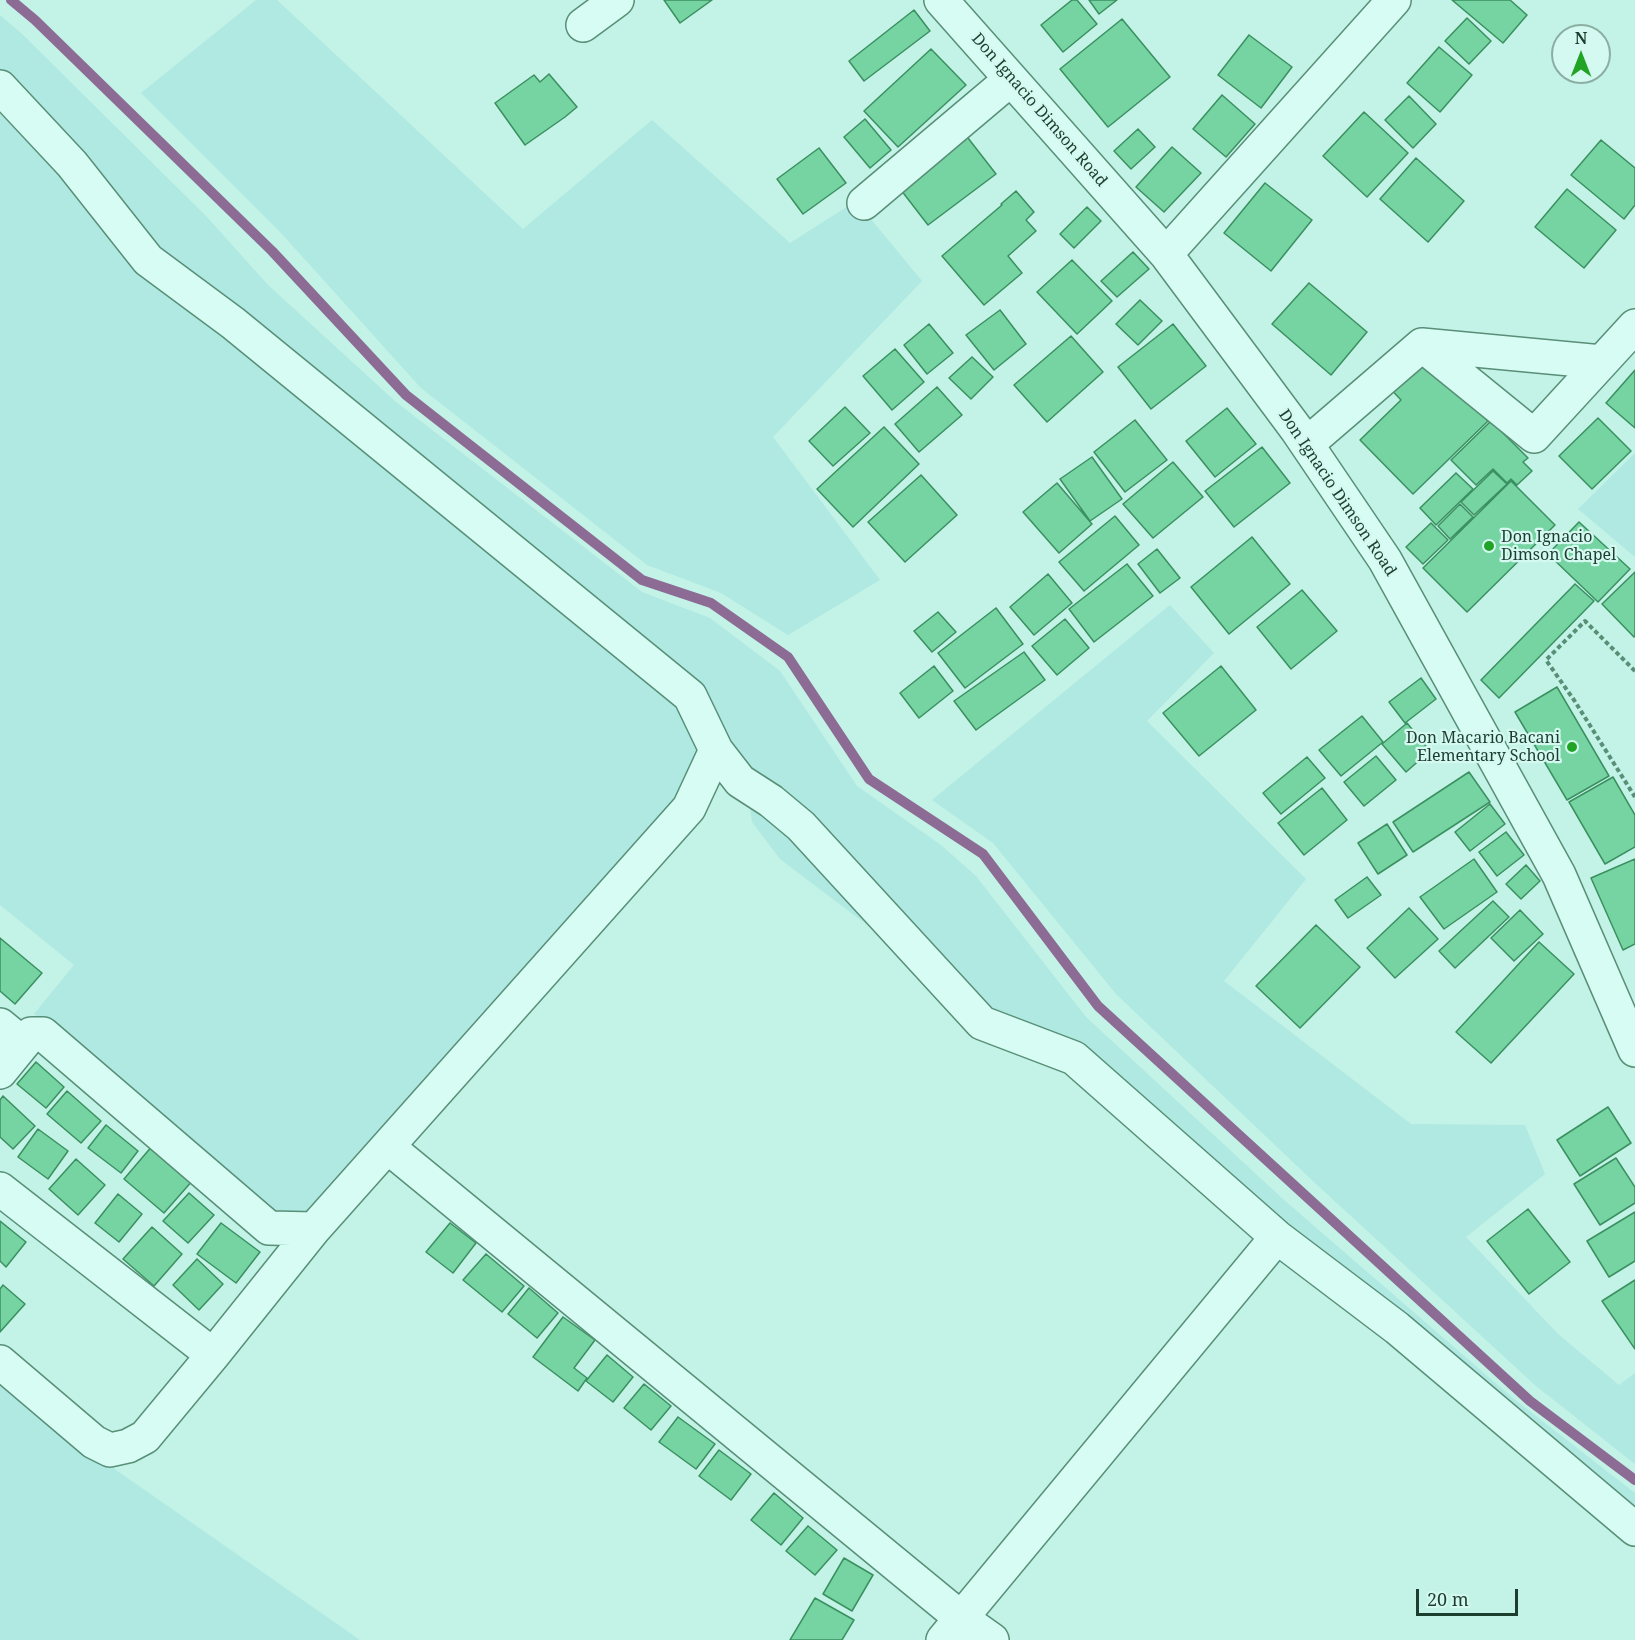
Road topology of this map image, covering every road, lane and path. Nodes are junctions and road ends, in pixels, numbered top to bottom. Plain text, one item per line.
1 (617, 0) edge
2 (941, 0) edge
3 (1394, 0) edge
4 (583, 26) dead end
5 (1011, 79) junction
6 (0, 87) edge
7 (864, 203) dead end
8 (1166, 254) junction
9 (1635, 326) edge
10 (1422, 345) junction
11 (1602, 362) junction
12 (1307, 444) junction
13 (1635, 670) edge
14 (716, 750) junction
15 (1635, 797) edge
16 (12, 1035) edge
17 (1635, 1050) edge
18 (0, 1072) edge
19 (388, 1147) junction
20 (0, 1189) edge
21 (314, 1229) junction
22 (1277, 1237) junction
23 (213, 1355) junction
24 (0, 1362) edge
25 (1635, 1529) edge
26 (952, 1629) edge
27 (992, 1640) edge

1 - 4 street
2 - 5 street, Don Ignacio Dimson Road
3 - 8 street
5 - 7 street
5 - 8 street, Don Ignacio Dimson Road
6 - 14 street
8 - 12 street, Don Ignacio Dimson Road
9 - 11 street
10 - 11 street
10 - 11 street
10 - 12 street
12 - 17 street, Don Ignacio Dimson Road
13 - 15 path
14 - 19 street
14 - 22 street
16 - 18 street
16 - 21 street
19 - 21 street
19 - 26 street
20 - 23 street
21 - 23 street
22 - 25 street
22 - 26 street
23 - 24 street
26 - 27 street

